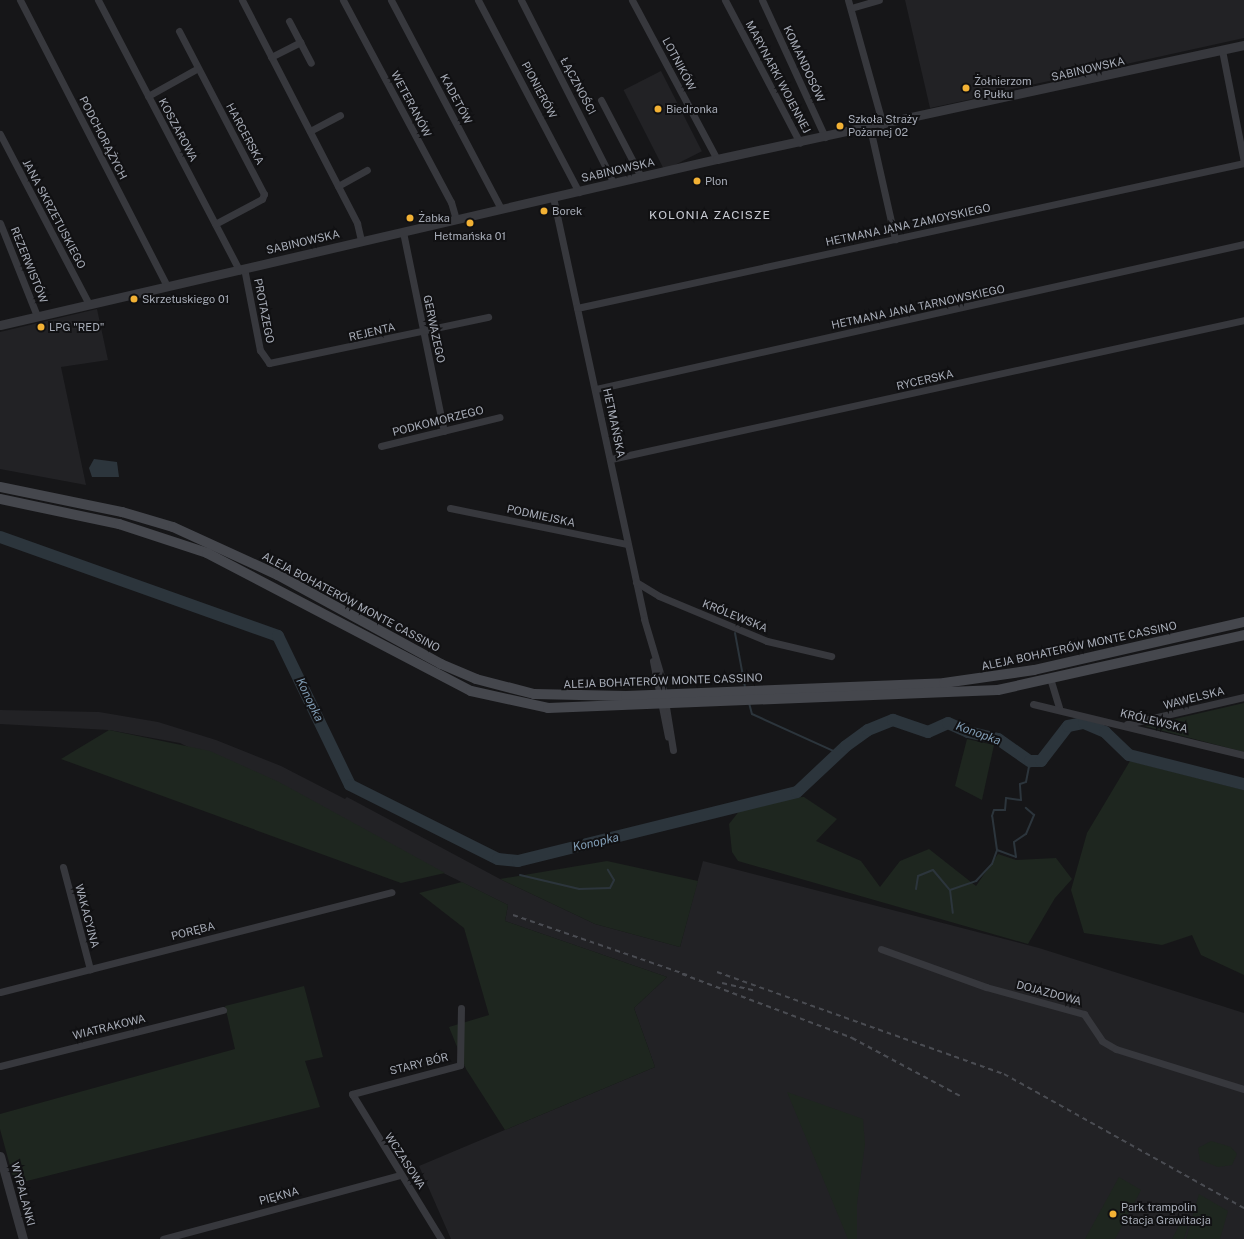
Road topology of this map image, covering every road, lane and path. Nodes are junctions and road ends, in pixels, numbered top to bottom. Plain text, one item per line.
1 (20, 0) edge
2 (98, 0) edge
3 (242, 0) edge
4 (343, 0) edge
5 (391, 0) edge
6 (478, 0) edge
7 (521, 0) edge
8 (632, 0) edge
9 (725, 0) edge
10 (762, 0) edge
11 (848, 0) edge
12 (879, 0) edge
13 (851, 8) junction
14 (289, 21) dead end
15 (179, 31) dead end
16 (300, 42) junction
17 (1244, 45) edge
18 (1222, 50) junction
19 (271, 57) junction
20 (311, 63) dead end
21 (198, 68) junction
22 (148, 96) junction
23 (601, 100) dead end
24 (340, 115) dead end
25 (883, 125) junction
26 (870, 128) junction
27 (310, 131) junction
28 (0, 134) edge
29 (825, 137) junction
30 (800, 143) junction
31 (717, 159) junction
32 (1244, 162) edge
33 (367, 170) dead end
34 (641, 177) junction
35 (614, 183) junction
36 (338, 186) junction
37 (579, 192) junction
38 (552, 197) junction
39 (501, 209) junction
40 (456, 219) junction
41 (0, 223) edge
42 (215, 224) junction
43 (402, 232) junction
44 (895, 239) junction
45 (361, 241) junction
46 (1244, 244) edge
47 (242, 269) junction
48 (167, 286) junction
49 (89, 304) junction
50 (577, 308) junction
51 (37, 316) junction
52 (488, 317) dead end
53 (1244, 320) edge
54 (0, 325) edge
55 (424, 331) junction
56 (262, 357) joint
57 (596, 389) junction
58 (500, 417) dead end
59 (444, 431) junction
60 (381, 446) dead end
61 (611, 459) junction
62 (0, 487) edge
63 (0, 499) edge
64 (450, 508) dead end
65 (627, 544) junction
66 (636, 582) junction
67 (1244, 622) edge
68 (1244, 635) edge
69 (831, 656) dead end
70 (1050, 678) junction
71 (660, 694) junction
72 (1244, 696) edge
73 (1033, 704) dead end
74 (662, 705) junction
75 (1059, 708) junction
76 (1125, 725) junction
77 (1244, 755) edge
78 (63, 867) dead end
79 (391, 892) dead end
80 (881, 949) dead end
81 (90, 969) junction
82 (0, 992) edge
83 (461, 1008) dead end
84 (223, 1010) dead end
85 (0, 1066) edge
86 (1244, 1089) edge
87 (352, 1094) joint
88 (0, 1156) edge
89 (401, 1175) junction
90 (23, 1239) edge
91 (162, 1239) edge
92 (441, 1239) edge

1 - 48 street, PODCHORĄŻYCH
2 - 22 street, KOSZAROWA
3 - 19 street
4 - 40 street, WETERANÓW
5 - 39 street, KADETÓW
6 - 37 street, PIONIERÓW
7 - 35 street, ŁĄCZNOŚCI
8 - 31 street, LOTNIKÓW
9 - 30 street, MARYNARKI WOJENNEJ
10 - 29 street, KOMANDOSÓW
11 - 13 street
12 - 13 street
13 - 25 street
14 - 16 street
15 - 21 street, HARCERSKA
16 - 19 street
16 - 20 street
17 - 18 street, SABINOWSKA
18 - 25 street, SABINOWSKA
18 - 32 street
19 - 27 street
21 - 22 street
21 - 42 street, HARCERSKA
22 - 42 street, KOSZAROWA
23 - 34 street
24 - 27 street
25 - 26 street, SABINOWSKA
26 - 29 street, SABINOWSKA
26 - 44 street
27 - 36 street
28 - 49 street, JANA SKRZETUSKIEGO
29 - 30 street, SABINOWSKA
30 - 31 street, SABINOWSKA
31 - 34 street, SABINOWSKA
32 - 44 street, HETMANA JANA ZAMOYSKIEGO
33 - 36 street
34 - 35 street, SABINOWSKA
35 - 37 street, SABINOWSKA
36 - 45 street
37 - 38 street, SABINOWSKA
38 - 39 street, SABINOWSKA
38 - 50 street, HETMAŃSKA
39 - 40 street, SABINOWSKA
40 - 43 street, SABINOWSKA
41 - 51 street, REZERWISTÓW
42 - 47 street, KOSZAROWA
43 - 45 street, SABINOWSKA
43 - 55 street, GERWAZEGO
44 - 50 street, HETMANA JANA ZAMOYSKIEGO
45 - 47 street, SABINOWSKA
46 - 57 street, HETMANA JANA TARNOWSKIEGO
47 - 48 street, SABINOWSKA
47 - 56 street, PROTAZEGO
48 - 49 street, SABINOWSKA
49 - 51 street, SABINOWSKA
50 - 57 street, HETMAŃSKA
51 - 54 street, SABINOWSKA
52 - 55 street, REJENTA
53 - 61 street, RYCERSKA
55 - 56 street, REJENTA
55 - 59 street, GERWAZEGO
57 - 61 street, HETMAŃSKA
58 - 59 street, PODKOMORZEGO
59 - 60 street, PODKOMORZEGO
61 - 65 street, HETMAŃSKA
62 - 71 main road, ALEJA BOHATERÓW MONTE CASSINO
63 - 74 main road
64 - 65 street, PODMIEJSKA
65 - 66 street, HETMAŃSKA
66 - 69 street, KRÓLEWSKA
66 - 71 street, HETMAŃSKA
67 - 71 main road, ALEJA BOHATERÓW MONTE CASSINO
68 - 70 main road
70 - 74 main road
70 - 75 street
71 - 74 street, HETMAŃSKA
72 - 76 street, WAWELSKA
73 - 75 street, KRÓLEWSKA
74 - 74 street, HETMAŃSKA
75 - 76 street, KRÓLEWSKA
76 - 77 street, KRÓLEWSKA
78 - 81 street, WAKACYJNA
79 - 81 street, PORĘBA
80 - 86 street, DOJAZDOWA
81 - 82 street, PORĘBA
83 - 87 street, STARY BÓR
84 - 85 street, WIATRAKOWA
87 - 89 street, WCZASOWA
88 - 90 street, WYPALANKI
89 - 91 street, PIĘKNA
89 - 92 street, WCZASOWA

